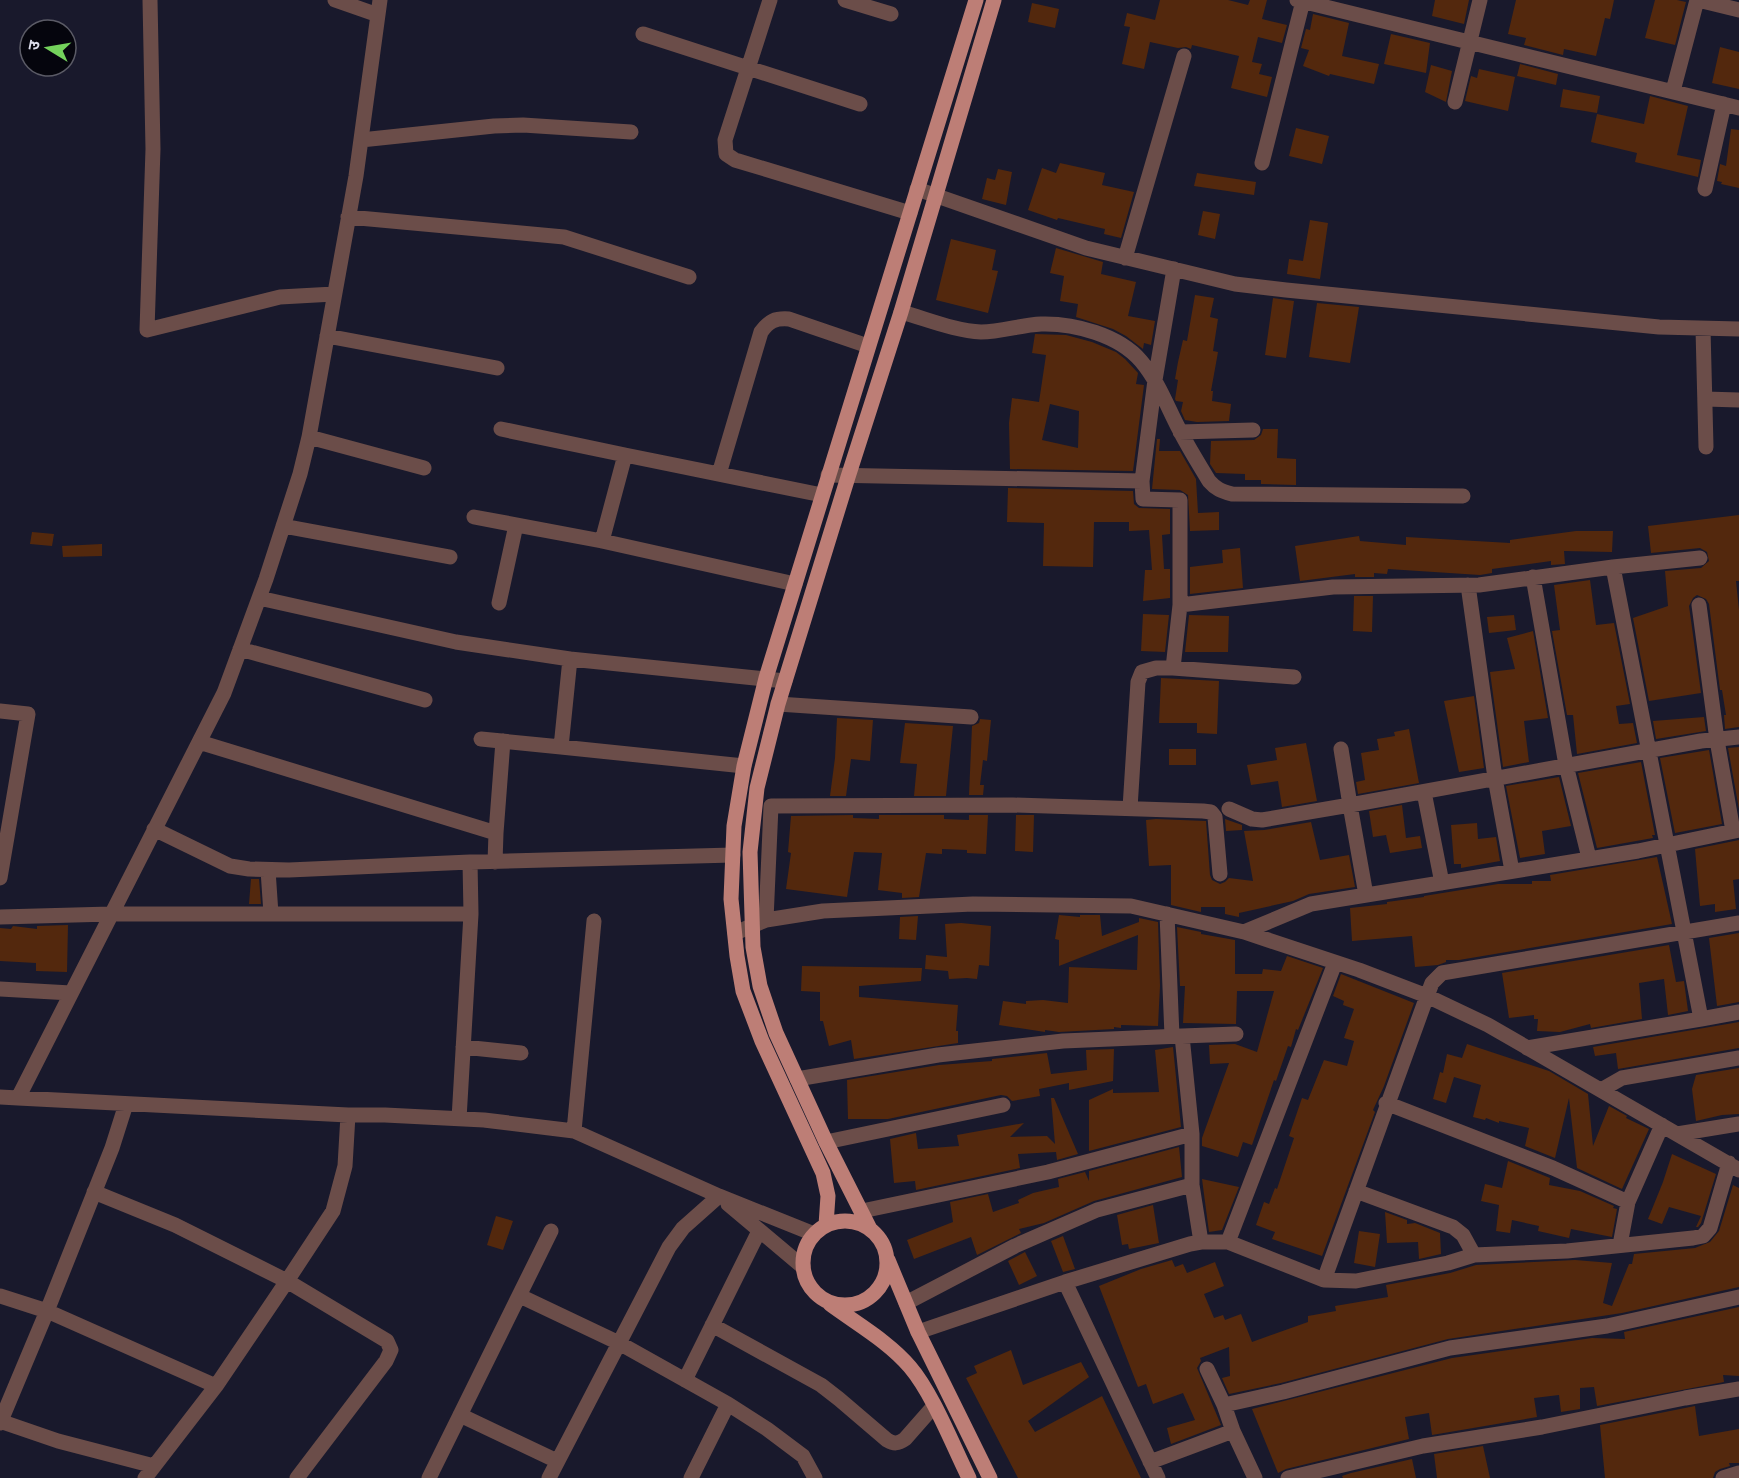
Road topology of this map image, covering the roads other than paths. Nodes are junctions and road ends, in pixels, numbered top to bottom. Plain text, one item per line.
1 (150, 0) edge
2 (335, 0) edge
3 (770, 0) edge
4 (845, 0) edge
5 (976, 0) edge
6 (994, 0) edge
7 (1480, 0) edge
8 (1697, 0) edge
9 (1300, 1) edge
10 (379, 8) edge
11 (1739, 10) edge
12 (891, 14) dead end
13 (643, 34) dead end
14 (1470, 41) junction
15 (1184, 56) dead end
16 (748, 69) junction
17 (1673, 91) junction
18 (1455, 102) dead end
19 (860, 104) dead end
20 (1724, 104) junction
21 (1739, 108) edge
22 (631, 132) dead end
23 (361, 140) junction
24 (1262, 163) dead end
25 (917, 189) junction
26 (1706, 189) dead end
27 (936, 195) junction
28 (910, 213) junction
29 (348, 217) junction
30 (1125, 258) junction
31 (1174, 269) junction
32 (689, 277) dead end
33 (334, 294) junction
34 (901, 312) junction
35 (1703, 329) junction
36 (1739, 329) edge
37 (327, 336) junction
38 (868, 346) junction
39 (497, 368) dead end
40 (1155, 380) junction
41 (1705, 399) junction
42 (1739, 400) edge
43 (501, 429) dead end
44 (1253, 429) dead end
45 (1180, 432) junction
46 (309, 437) junction
47 (1706, 447) dead end
48 (625, 455) junction
49 (424, 468) dead end
50 (719, 474) junction
51 (828, 475) junction
52 (848, 477) junction
53 (1142, 481) junction
54 (822, 495) junction
55 (1463, 496) dead end
56 (474, 516) dead end
57 (516, 525) junction
58 (283, 526) junction
59 (602, 541) junction
60 (450, 557) dead end
61 (1700, 558) dead end
62 (1613, 567) junction
63 (1533, 577) junction
64 (795, 584) junction
65 (1468, 585) junction
66 (259, 597) junction
67 (499, 603) dead end
68 (1180, 605) junction
69 (1699, 605) dead end
70 (240, 649) junction
71 (570, 659) junction
72 (1173, 668) junction
73 (1294, 677) dead end
74 (766, 678) junction
75 (785, 681) junction
76 (425, 700) dead end
77 (778, 704) junction
78 (0, 711) edge
79 (971, 717) dead end
80 (1739, 737) edge
81 (481, 739) dead end
82 (1717, 740) junction
83 (503, 741) junction
84 (199, 742) junction
85 (561, 747) junction
86 (1341, 749) dead end
87 (1648, 751) junction
88 (1566, 765) junction
89 (744, 766) junction
90 (1495, 778) junction
91 (1424, 792) junction
92 (737, 804) junction
93 (754, 805) junction
94 (1350, 805) junction
95 (771, 806) junction
96 (1130, 808) junction
97 (1229, 809) dead end
98 (154, 829) junction
99 (1736, 831) edge
100 (496, 833) junction
101 (1667, 846) junction
102 (733, 855) junction
103 (1589, 858) junction
104 (470, 862) junction
105 (495, 862) junction
106 (268, 870) junction
107 (1512, 871) junction
108 (1220, 874) dead end
109 (0, 878) edge
110 (1442, 883) junction
111 (1366, 895) junction
112 (111, 914) junction
113 (271, 914) junction
114 (471, 914) junction
115 (1167, 915) junction
116 (0, 916) edge
117 (594, 921) dead end
118 (759, 922) junction
119 (1739, 923) edge
120 (1244, 932) junction
121 (735, 933) junction
122 (1684, 933) junction
123 (1335, 963) junction
124 (0, 989) edge
125 (71, 993) junction
126 (1427, 996) junction
127 (1739, 1012) edge
128 (1701, 1018) junction
129 (1236, 1034) dead end
130 (1177, 1036) junction
131 (463, 1047) junction
132 (1527, 1048) junction
133 (521, 1053) dead end
134 (1739, 1058) edge
135 (797, 1079) junction
136 (1601, 1090) junction
137 (0, 1096) edge
138 (18, 1098) junction
139 (1386, 1103) junction
140 (126, 1104) junction
141 (1003, 1105) dead end
142 (348, 1115) junction
143 (459, 1119) junction
144 (1739, 1124) edge
145 (1662, 1125) junction
146 (574, 1131) junction
147 (1192, 1134) junction
148 (1677, 1134) junction
149 (826, 1142) junction
150 (1734, 1166) edge
151 (1192, 1185) junction
152 (1356, 1191) junction
153 (94, 1192) junction
154 (719, 1196) junction
155 (1628, 1202) junction
156 (862, 1211) junction
157 (870, 1229) junction
158 (820, 1230) junction
159 (550, 1231) dead end
160 (759, 1231) junction
161 (1201, 1242) junction
162 (1227, 1242) junction
163 (882, 1243) junction
164 (1620, 1245) junction
165 (1474, 1255) junction
166 (803, 1267) junction
167 (1324, 1280) junction
168 (287, 1281) junction
169 (1065, 1282) junction
170 (0, 1296) edge
171 (520, 1296) junction
172 (1739, 1297) edge
173 (826, 1301) junction
174 (906, 1303) junction
175 (47, 1311) junction
176 (712, 1325) junction
177 (918, 1332) junction
178 (619, 1343) junction
179 (1208, 1369) dead end
180 (685, 1380) junction
181 (216, 1386) junction
182 (1739, 1389) edge
183 (728, 1404) junction
184 (1224, 1405) junction
185 (934, 1406) junction
186 (460, 1415) junction
187 (0, 1421) edge
188 (1233, 1431) junction
189 (557, 1461) junction
190 (1150, 1462) junction
191 (149, 1472) edge
192 (1739, 1473) edge
193 (297, 1478) edge
194 (429, 1478) edge
195 (549, 1478) edge
196 (692, 1478) edge
197 (815, 1478) edge
198 (969, 1478) edge
199 (990, 1478) edge
200 (1158, 1478) edge
201 (1255, 1478) edge
202 (1287, 1478) edge
203 (1723, 1478) edge

1 - 33 street
2 - 10 street
3 - 16 street
4 - 12 street
5 - 25 main road
6 - 27 main road
7 - 14 street
8 - 11 street
8 - 17 street
9 - 14 street
9 - 24 street
10 - 23 street
13 - 16 street
14 - 17 street
14 - 18 street
15 - 30 street
16 - 19 street
16 - 28 street
17 - 20 street
20 - 21 street
20 - 26 street
22 - 23 street
23 - 29 street
25 - 27 street
25 - 28 main road
27 - 30 street
27 - 34 main road
28 - 38 main road
29 - 32 street
29 - 33 street
30 - 31 street
31 - 35 street
31 - 40 street
33 - 37 street
34 - 40 street
34 - 52 main road
35 - 36 street
35 - 41 street
37 - 39 street
37 - 46 street
38 - 50 street
38 - 51 main road
40 - 45 street
40 - 53 street
41 - 42 street
41 - 47 street
43 - 48 street
44 - 45 street
45 - 55 street
46 - 49 street
46 - 58 street
48 - 50 street
48 - 59 street
50 - 54 street
51 - 52 street
51 - 54 main road
52 - 53 street
52 - 75 main road
53 - 68 street
54 - 64 main road
56 - 57 street
57 - 59 street
57 - 67 street
58 - 60 street
58 - 66 street
59 - 64 street
61 - 62 street
62 - 63 street
62 - 87 street
63 - 65 street
63 - 88 street
64 - 74 main road
65 - 68 street
65 - 90 street
66 - 70 street
66 - 71 street
68 - 72 street
69 - 82 street
70 - 76 street
70 - 84 street
71 - 74 street
71 - 85 street
72 - 73 street
72 - 96 street
74 - 75 street
74 - 89 main road
75 - 77 main road
77 - 79 street
77 - 93 main road
78 - 109 street
80 - 82 street
81 - 83 street
82 - 87 street
82 - 99 street
83 - 85 street
83 - 100 street
84 - 98 street
84 - 100 street
85 - 89 street
86 - 94 street
87 - 88 street
87 - 101 street
88 - 90 street
88 - 103 street
89 - 92 main road
90 - 91 street
90 - 107 street
91 - 94 street
91 - 110 street
92 - 93 street
92 - 102 main road
93 - 95 street
93 - 118 main road
94 - 97 street
94 - 111 street
95 - 96 street
95 - 118 street
96 - 108 street
98 - 106 street
98 - 112 street
99 - 101 street
100 - 105 street
101 - 103 street
101 - 122 street
102 - 105 street
102 - 121 main road
103 - 107 street
104 - 105 street
104 - 106 street
104 - 114 street
106 - 113 street
107 - 110 street
110 - 111 street
111 - 120 street
112 - 113 street
112 - 116 street
112 - 125 street
113 - 114 street
114 - 131 street
115 - 118 street
115 - 120 street
115 - 130 street
117 - 146 street
118 - 121 street
118 - 135 main road
119 - 122 street
120 - 123 street
121 - 158 main road
122 - 126 street
122 - 128 street
123 - 126 street
123 - 162 street
124 - 125 street
125 - 138 street
126 - 132 street
126 - 139 street
127 - 128 street
128 - 132 street
129 - 130 street
130 - 135 street
130 - 147 street
131 - 133 street
131 - 143 street
132 - 136 street
134 - 136 street
135 - 149 main road
136 - 145 street
137 - 138 street
138 - 140 street
139 - 152 street
139 - 155 street
140 - 142 street
140 - 153 street
141 - 149 street
142 - 143 street
142 - 168 street
143 - 146 street
144 - 148 street
145 - 148 street
145 - 155 street
146 - 154 street
147 - 151 street
147 - 156 street
148 - 150 street
149 - 156 main road
150 - 164 street
151 - 161 street
151 - 174 street
152 - 165 street
152 - 167 street
153 - 168 street
153 - 175 street
154 - 158 street
154 - 160 street
154 - 178 street
155 - 164 street
156 - 157 main road
157 - 158 main road
157 - 163 main road
158 - 166 main road
159 - 171 street
160 - 166 street
160 - 176 street
161 - 162 street
161 - 169 street
162 - 167 street
163 - 173 main road
163 - 174 main road
164 - 165 street
165 - 167 street
166 - 173 main road
168 - 181 street
168 - 193 street
169 - 177 street
169 - 190 street
170 - 175 street
171 - 178 street
171 - 186 street
172 - 184 street
173 - 185 main road
174 - 177 main road
175 - 181 street
175 - 187 street
176 - 180 street
176 - 185 street
177 - 199 main road
178 - 180 street
178 - 189 street
179 - 184 street
180 - 183 street
181 - 191 street
182 - 202 street
183 - 196 street
183 - 197 street
184 - 188 street
185 - 198 main road
186 - 189 street
186 - 194 street
187 - 191 street
188 - 190 street
188 - 201 street
189 - 195 street
190 - 200 street
192 - 203 street

